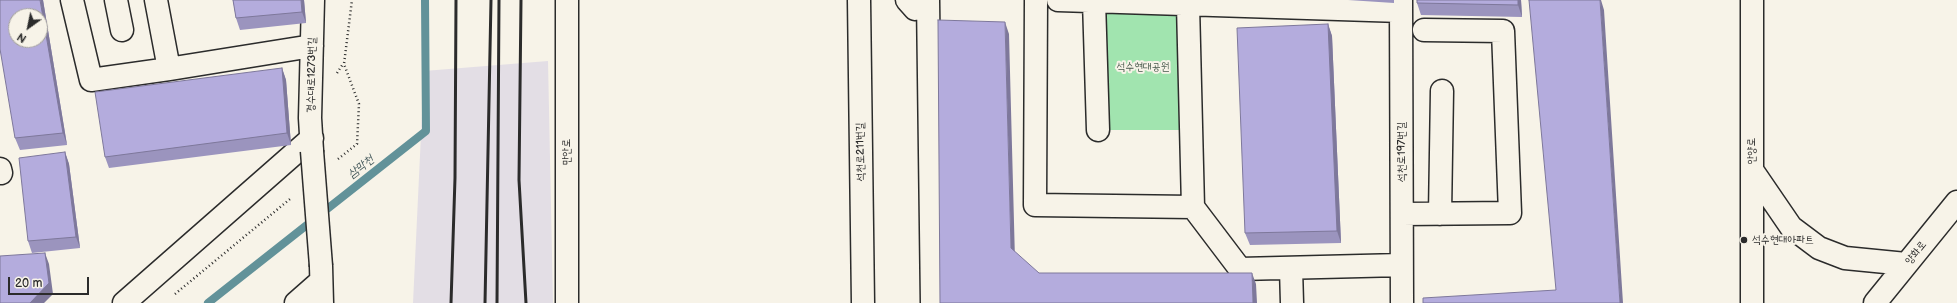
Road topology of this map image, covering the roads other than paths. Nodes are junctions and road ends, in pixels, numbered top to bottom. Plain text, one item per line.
1 (72, 0) edge
2 (116, 0) edge
3 (156, 0) edge
4 (313, 0) edge
5 (567, 0) edge
6 (859, 0) edge
7 (1036, 0) edge
8 (1058, 0) edge
9 (1752, 0) edge
10 (1094, 1) junction
11 (917, 3) edge
12 (1188, 5) junction
13 (1401, 5) edge
14 (122, 30) dead end
15 (1424, 30) dead end
16 (312, 46) junction
17 (169, 69) junction
18 (1442, 91) dead end
19 (1098, 130) dead end
20 (312, 145) junction
21 (1752, 170) junction
22 (1957, 202) edge
23 (1193, 208) junction
24 (1402, 214) junction
25 (1440, 214) junction
26 (1906, 264) junction
27 (1401, 265) junction
28 (1291, 268) junction
29 (321, 274) junction
30 (124, 303) edge
31 (296, 303) edge
32 (322, 303) edge
33 (567, 303) edge
34 (863, 303) edge
35 (932, 303) edge
36 (1292, 303) edge
37 (1402, 303) edge
38 (1752, 303) edge
39 (1875, 303) edge

1 - 17 street
2 - 14 street
3 - 17 street
4 - 16 street, 경수대로1273번길
5 - 33 street, 만안로
6 - 34 street, 석천로211번길
7 - 23 street
8 - 10 street
9 - 21 street, 안양로
10 - 12 street
10 - 19 street
11 - 35 street
12 - 13 street
12 - 23 street
13 - 24 street, 석천로197번길
15 - 25 street
16 - 17 street
16 - 20 street, 경수대로1273번길
18 - 25 street
20 - 29 street, 경수대로1273번길, bridge
20 - 30 street
21 - 26 street
21 - 38 street, 안양로
22 - 26 street, 양화로
23 - 28 street
24 - 25 street
24 - 27 street, 석천로197번길
26 - 39 street, 양화로
27 - 28 street
27 - 37 street, 석천로197번길
28 - 36 street
29 - 31 street
29 - 32 street

